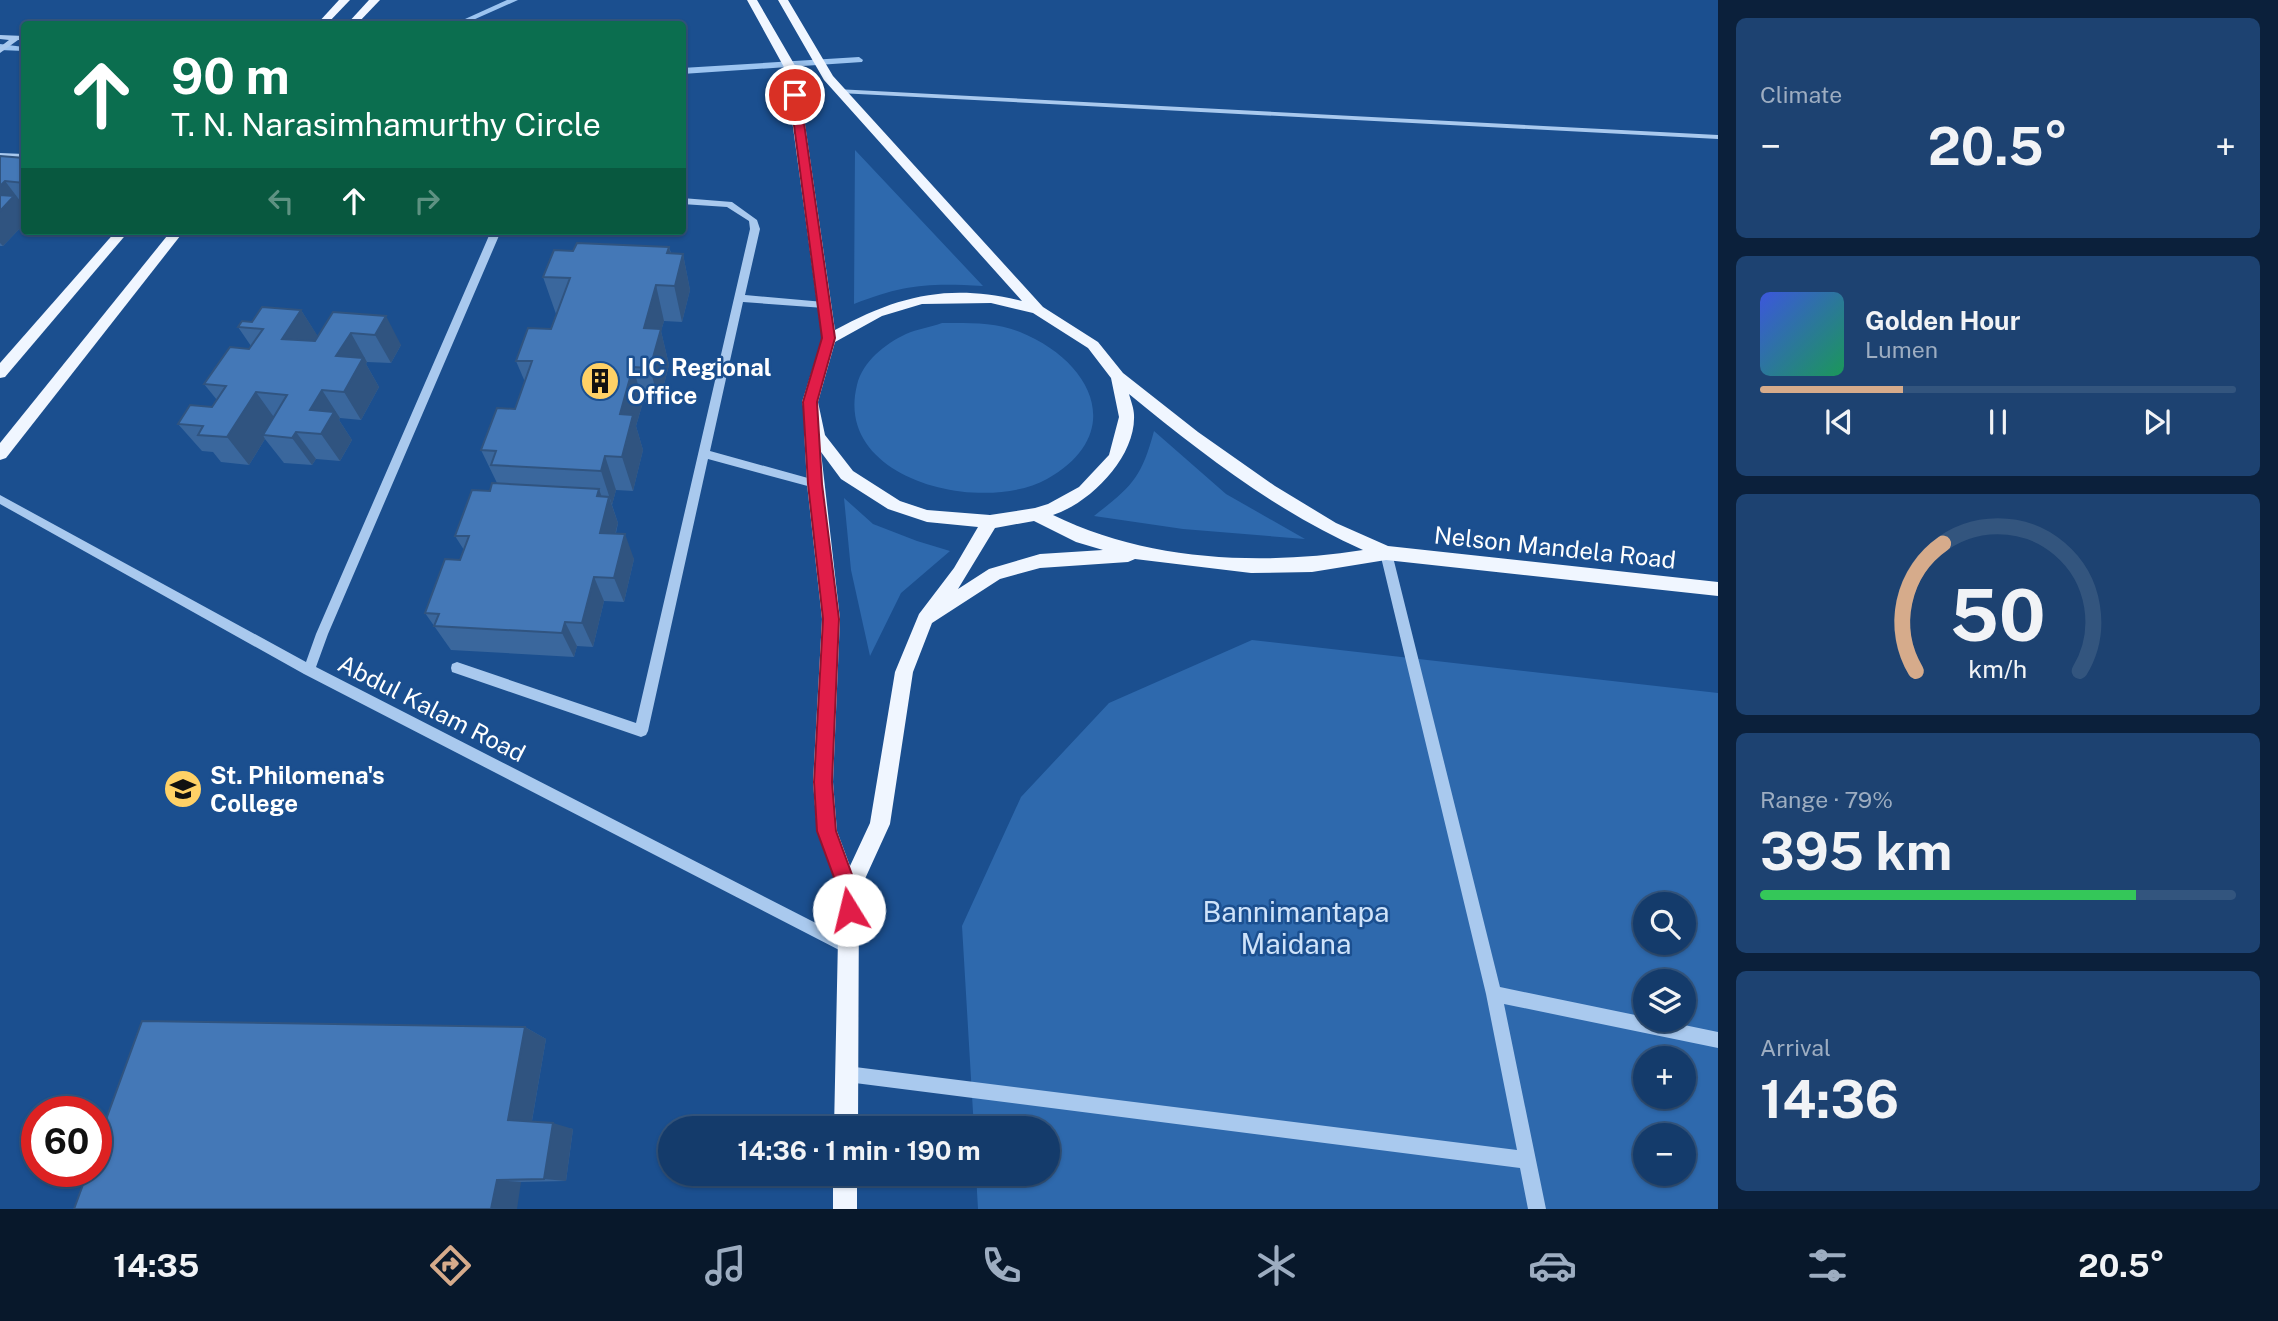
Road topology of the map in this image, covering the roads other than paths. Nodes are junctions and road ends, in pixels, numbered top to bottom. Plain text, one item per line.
1 (345, 0) edge
2 (375, 0) edge
3 (752, 0) edge
4 (783, 0) edge
5 (325, 21) edge
6 (355, 21) edge
7 (0, 37) edge
8 (21, 38) edge
9 (0, 51) edge
10 (839, 91) junction
11 (1718, 138) edge
12 (0, 156) edge
13 (21, 157) edge
14 (686, 201) edge
15 (120, 235) edge
16 (175, 235) edge
17 (494, 235) edge
18 (739, 298) junction
19 (824, 305) junction
20 (1038, 310) junction
21 (829, 338) junction
22 (0, 373) edge
23 (1118, 377) junction
24 (810, 402) junction
25 (0, 454) edge
26 (704, 454) junction
27 (815, 484) junction
28 (0, 499) edge
29 (1035, 514) junction
30 (990, 522) junction
31 (1386, 553) junction
32 (1142, 554) junction
33 (1718, 589) edge
34 (925, 619) junction
35 (457, 668) dead end
36 (309, 670) junction
37 (849, 891) junction
38 (848, 947) junction
39 (1494, 994) junction
40 (1718, 1040) edge
41 (847, 1074) junction
42 (846, 1116) edge
43 (1527, 1160) junction
44 (845, 1186) edge
45 (845, 1209) edge
46 (1536, 1209) edge

1 - 5 main road
2 - 6 main road
3 - 19 main road
4 - 10 main road
7 - 8 street
8 - 9 street
10 - 11 street
10 - 20 main road
12 - 13 street
14 - 18 street
15 - 22 main road
16 - 25 main road
17 - 36 street
18 - 19 street
18 - 26 street
19 - 21 main road
20 - 21 main road
20 - 23 main road
21 - 24 main road
23 - 29 main road
23 - 31 main road, Nelson Mandela Road
24 - 27 main road
24 - 30 main road
26 - 27 street
26 - 35 street
27 - 37 main road
28 - 36 street, Abdul Kalam Road
29 - 30 main road
29 - 32 main road, Nelson Mandela Road
30 - 34 main road
31 - 32 main road, Nelson Mandela Road
31 - 33 main road, Nelson Mandela Road
31 - 39 street
32 - 34 main road
34 - 37 main road
36 - 38 street, Abdul Kalam Road
37 - 38 main road
38 - 41 main road
39 - 40 street
39 - 43 street
41 - 42 main road
41 - 43 street
43 - 46 street
44 - 45 main road

